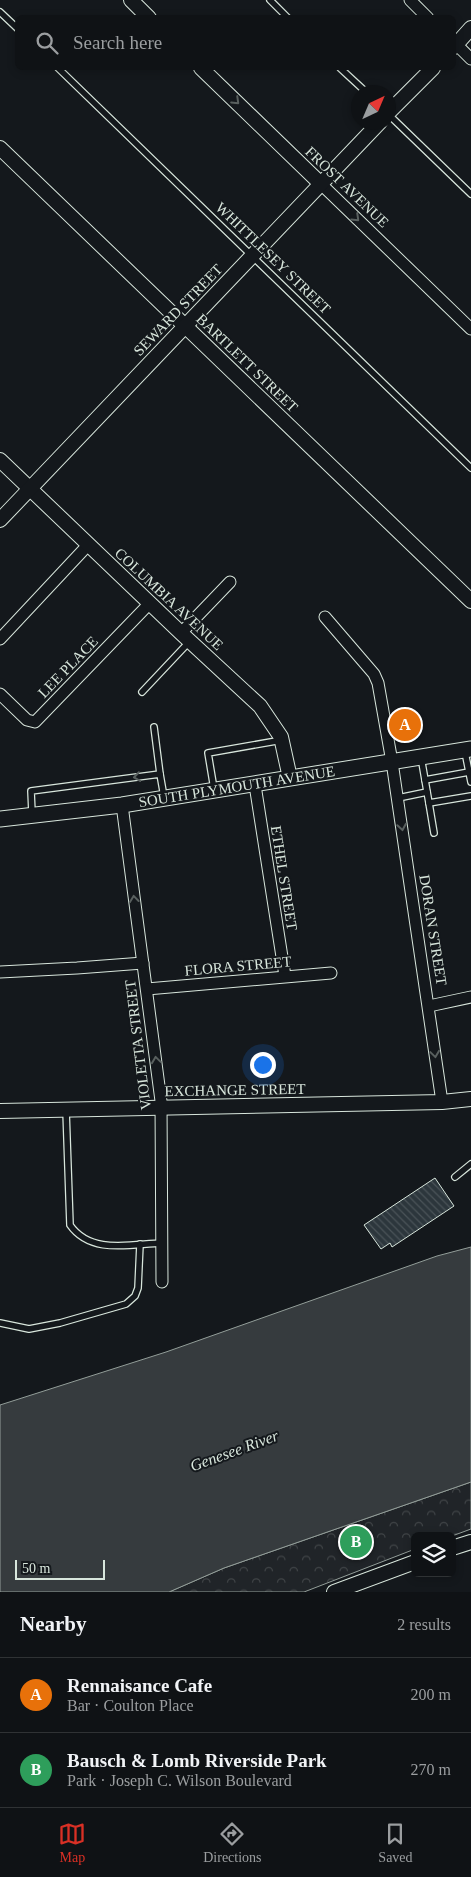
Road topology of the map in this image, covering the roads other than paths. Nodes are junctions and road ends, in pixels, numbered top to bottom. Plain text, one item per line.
1 (131, 0) edge
2 (270, 0) edge
3 (410, 0) edge
4 (0, 12) edge
5 (146, 15) edge
6 (285, 15) edge
7 (425, 15) edge
8 (15, 26) edge
9 (471, 28) edge
10 (456, 42) edge
11 (456, 46) edge
12 (471, 59) edge
13 (60, 70) edge
14 (202, 70) edge
15 (342, 70) edge
16 (431, 70) edge
17 (358, 85) edge
18 (396, 106) edge
19 (396, 122) edge
20 (372, 130) edge
21 (0, 148) edge
22 (321, 184) junction
23 (471, 194) edge
24 (253, 256) junction
25 (185, 327) junction
26 (471, 329) edge
27 (0, 460) edge
28 (471, 468) edge
29 (30, 488) junction
30 (0, 520) edge
31 (88, 545) junction
32 (230, 582) dead end
33 (471, 601) edge
34 (150, 603) junction
35 (326, 617) dead end
36 (186, 637) junction
37 (0, 639) edge
38 (142, 692) dead end
39 (2, 696) edge
40 (154, 727) dead end
41 (282, 740) junction
42 (468, 749) edge
43 (421, 757) junction
44 (392, 762) junction
45 (469, 772) junction
46 (160, 774) junction
47 (290, 778) junction
48 (425, 780) junction
49 (471, 782) edge
50 (255, 785) junction
51 (214, 791) junction
52 (427, 792) junction
53 (471, 796) edge
54 (398, 798) junction
55 (165, 799) junction
56 (429, 803) junction
57 (122, 805) junction
58 (32, 816) junction
59 (0, 819) edge
60 (434, 833) dead end
61 (143, 963) junction
62 (0, 972) edge
63 (331, 973) dead end
64 (285, 976) junction
65 (147, 989) junction
66 (471, 997) edge
67 (429, 1006) junction
68 (471, 1099) edge
69 (442, 1102) junction
70 (161, 1108) junction
71 (66, 1110) junction
72 (0, 1111) edge
73 (471, 1164) edge
74 (455, 1177) dead end
75 (162, 1243) junction
76 (140, 1244) junction
77 (162, 1282) dead end
78 (0, 1323) edge
79 (471, 1542) edge
80 (456, 1547) edge
81 (411, 1563) edge
82 (334, 1592) edge

1 - 5 street
2 - 6 lane
3 - 7 street
4 - 8 lane
9 - 10 street
11 - 12 street
13 - 24 lane, WHITTLESEY STREET
14 -> 22 street, FROST AVENUE
15 - 17 lane
16 - 18 street
19 - 23 lane
20 - 22 street, SEWARD STREET
21 - 25 street, BARTLETT STREET
22 - 24 street, SEWARD STREET
22 -> 26 street, FROST AVENUE
24 - 25 street, SEWARD STREET
24 - 28 lane, WHITTLESEY STREET
25 - 29 street, SEWARD STREET
25 - 33 street, BARTLETT STREET
27 - 29 street, COLUMBIA AVENUE
29 - 30 street, SEWARD STREET
29 - 31 street, COLUMBIA AVENUE
31 - 34 street, COLUMBIA AVENUE
31 - 37 street
32 - 36 street
34 - 36 street, COLUMBIA AVENUE
34 - 39 street, LEE PLACE
35 - 44 street, DORAN STREET
36 - 38 lane
36 - 41 street, COLUMBIA AVENUE
40 - 46 lane
41 - 47 street, COLUMBIA AVENUE
41 - 51 lane
42 - 43 main road, SOUTH PLYMOUTH AVENUE
42 - 45 lane
43 - 44 main road, SOUTH PLYMOUTH AVENUE
43 - 48 lane
44 - 47 main road, SOUTH PLYMOUTH AVENUE
44 - 54 street, DORAN STREET
45 - 48 lane
45 - 49 lane
46 - 55 lane
46 -> 58 lane
47 - 50 main road, SOUTH PLYMOUTH AVENUE
48 - 52 lane
50 - 51 main road, SOUTH PLYMOUTH AVENUE
50 - 64 street, ETHEL STREET
51 - 55 main road, SOUTH PLYMOUTH AVENUE
52 - 54 lane
52 - 56 lane
53 - 56 lane
54 -> 67 street, DORAN STREET
55 - 57 main road, SOUTH PLYMOUTH AVENUE
56 - 60 lane
57 - 58 main road, SOUTH PLYMOUTH AVENUE
61 -> 57 street, VIOLETTA STREET
58 - 59 main road, SOUTH PLYMOUTH AVENUE
61 - 62 street
61 - 65 street, VIOLETTA STREET
63 - 64 street, FLORA STREET
64 - 65 street, FLORA STREET
70 -> 65 street, VIOLETTA STREET
66 - 67 street
67 -> 69 street, DORAN STREET
68 - 69 street, EXCHANGE STREET
69 - 70 street, EXCHANGE STREET
70 - 71 street, EXCHANGE STREET
70 - 75 street, VIOLETTA STREET
71 - 72 street, EXCHANGE STREET
71 - 76 lane
73 - 74 lane
75 - 76 lane
75 - 77 street, VIOLETTA STREET
76 - 78 lane
79 - 80 street
81 - 82 street

